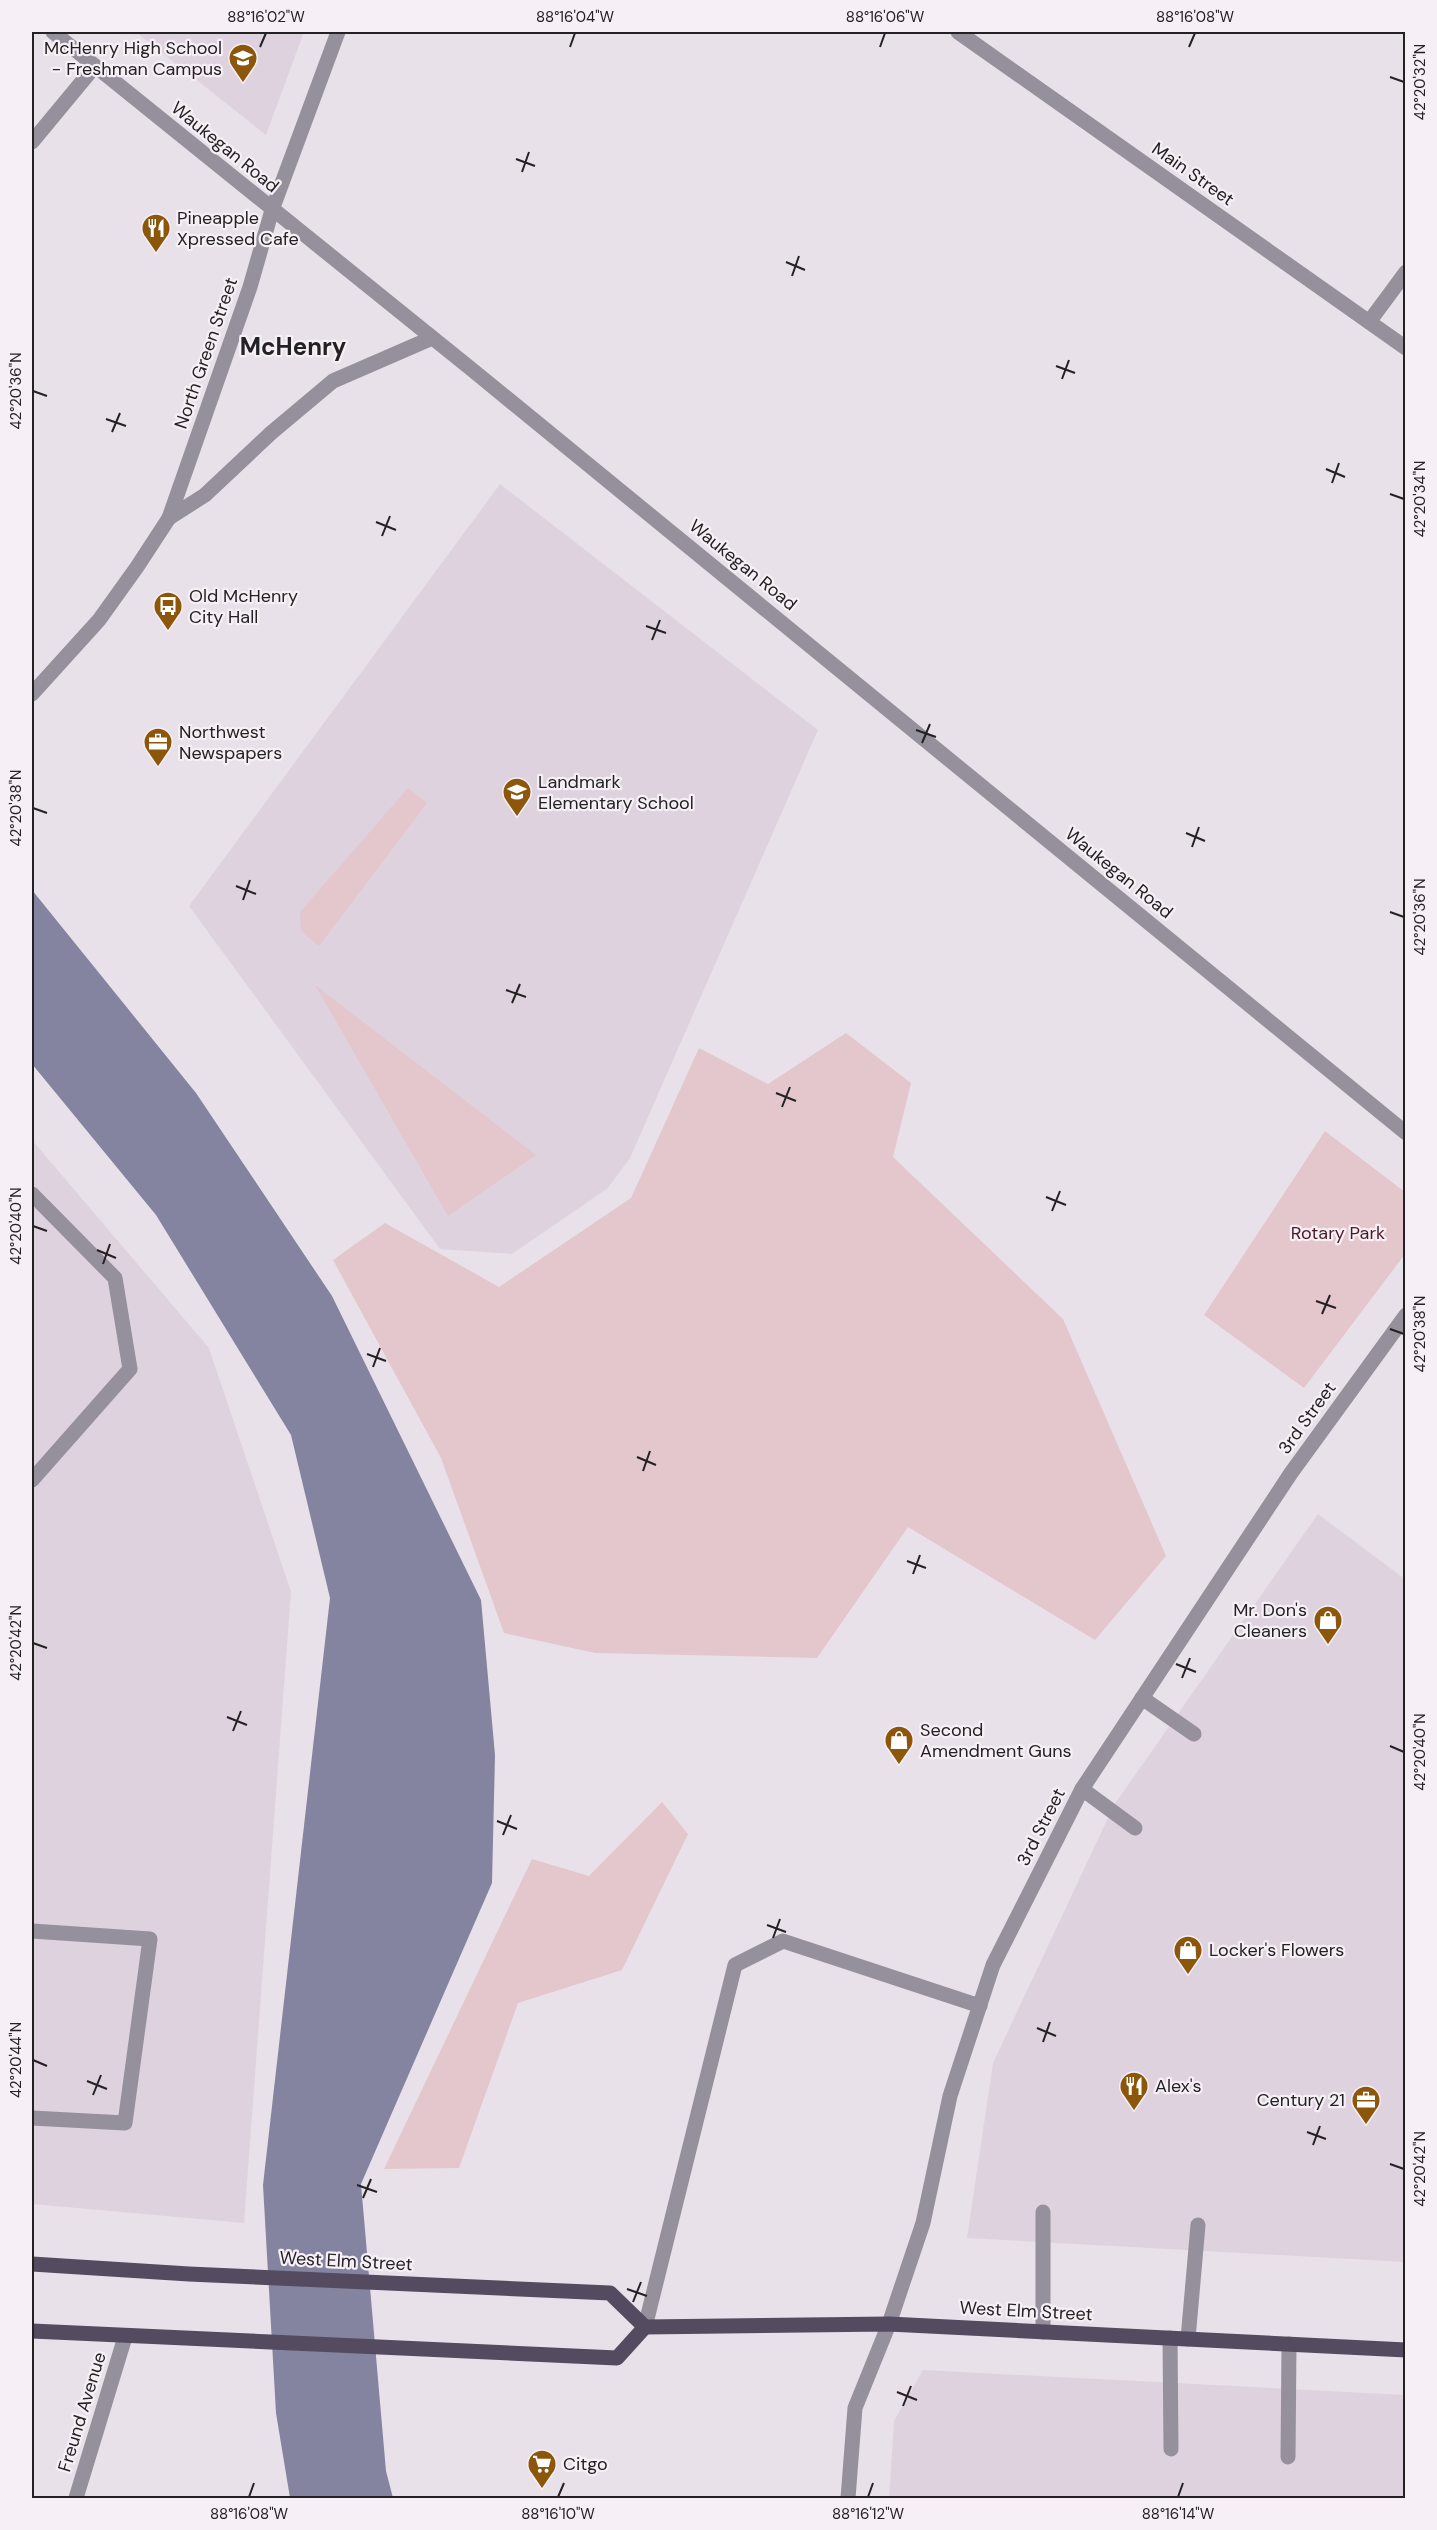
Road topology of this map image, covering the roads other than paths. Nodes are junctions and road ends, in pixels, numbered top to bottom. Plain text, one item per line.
1 (53, 32) edge
2 (338, 32) edge
3 (958, 32) edge
4 (95, 66) junction
5 (32, 142) edge
6 (272, 210) junction
7 (1406, 272) edge
8 (1369, 321) junction
9 (432, 338) junction
10 (1406, 348) edge
11 (169, 518) junction
12 (32, 694) edge
13 (1406, 1133) edge
14 (32, 1194) edge
15 (1406, 1315) edge
16 (32, 1480) edge
17 (1142, 1698) junction
18 (1194, 1734) dead end
19 (1082, 1789) junction
20 (1135, 1828) dead end
21 (32, 1931) edge
22 (980, 2006) junction
23 (32, 2118) edge
24 (1043, 2212) dead end
25 (1198, 2225) dead end
26 (32, 2264) edge
27 (889, 2324) junction
28 (645, 2327) junction
29 (32, 2331) edge
30 (1043, 2332) junction
31 (125, 2337) junction
32 (1170, 2338) junction
33 (1188, 2339) junction
34 (1289, 2344) junction
35 (1406, 2350) edge
36 (1171, 2449) dead end
37 (1288, 2457) dead end
38 (76, 2499) edge
39 (848, 2499) edge

1 - 4 street, Waukegan Road
2 - 6 street, North Green Street
3 - 8 street, Main Street
4 - 5 street
4 - 6 street, Waukegan Road
6 - 9 street, Waukegan Road
6 - 11 street, North Green Street
7 - 8 street
8 - 10 street, Main Street
9 - 11 street, North Green Street
9 - 13 street, Waukegan Road
11 - 12 street, North Green Street
14 - 16 street
15 - 17 street, 3rd Street
17 - 18 street
17 - 19 street, 3rd Street
19 - 20 street
19 - 22 street, 3rd Street
21 - 23 street
22 - 27 street, 3rd Street
22 - 28 street
24 - 30 street
25 - 33 street
26 - 28 main road, West Elm Street
27 - 28 main road, West Elm Street
27 - 30 main road, West Elm Street
27 - 39 street, 3rd Street
28 - 31 main road
29 - 31 main road
30 - 32 main road, West Elm Street
31 - 38 street, Freund Avenue
32 - 33 main road, West Elm Street
32 - 36 street
33 - 34 main road, West Elm Street
34 - 35 main road, West Elm Street
34 - 37 street

